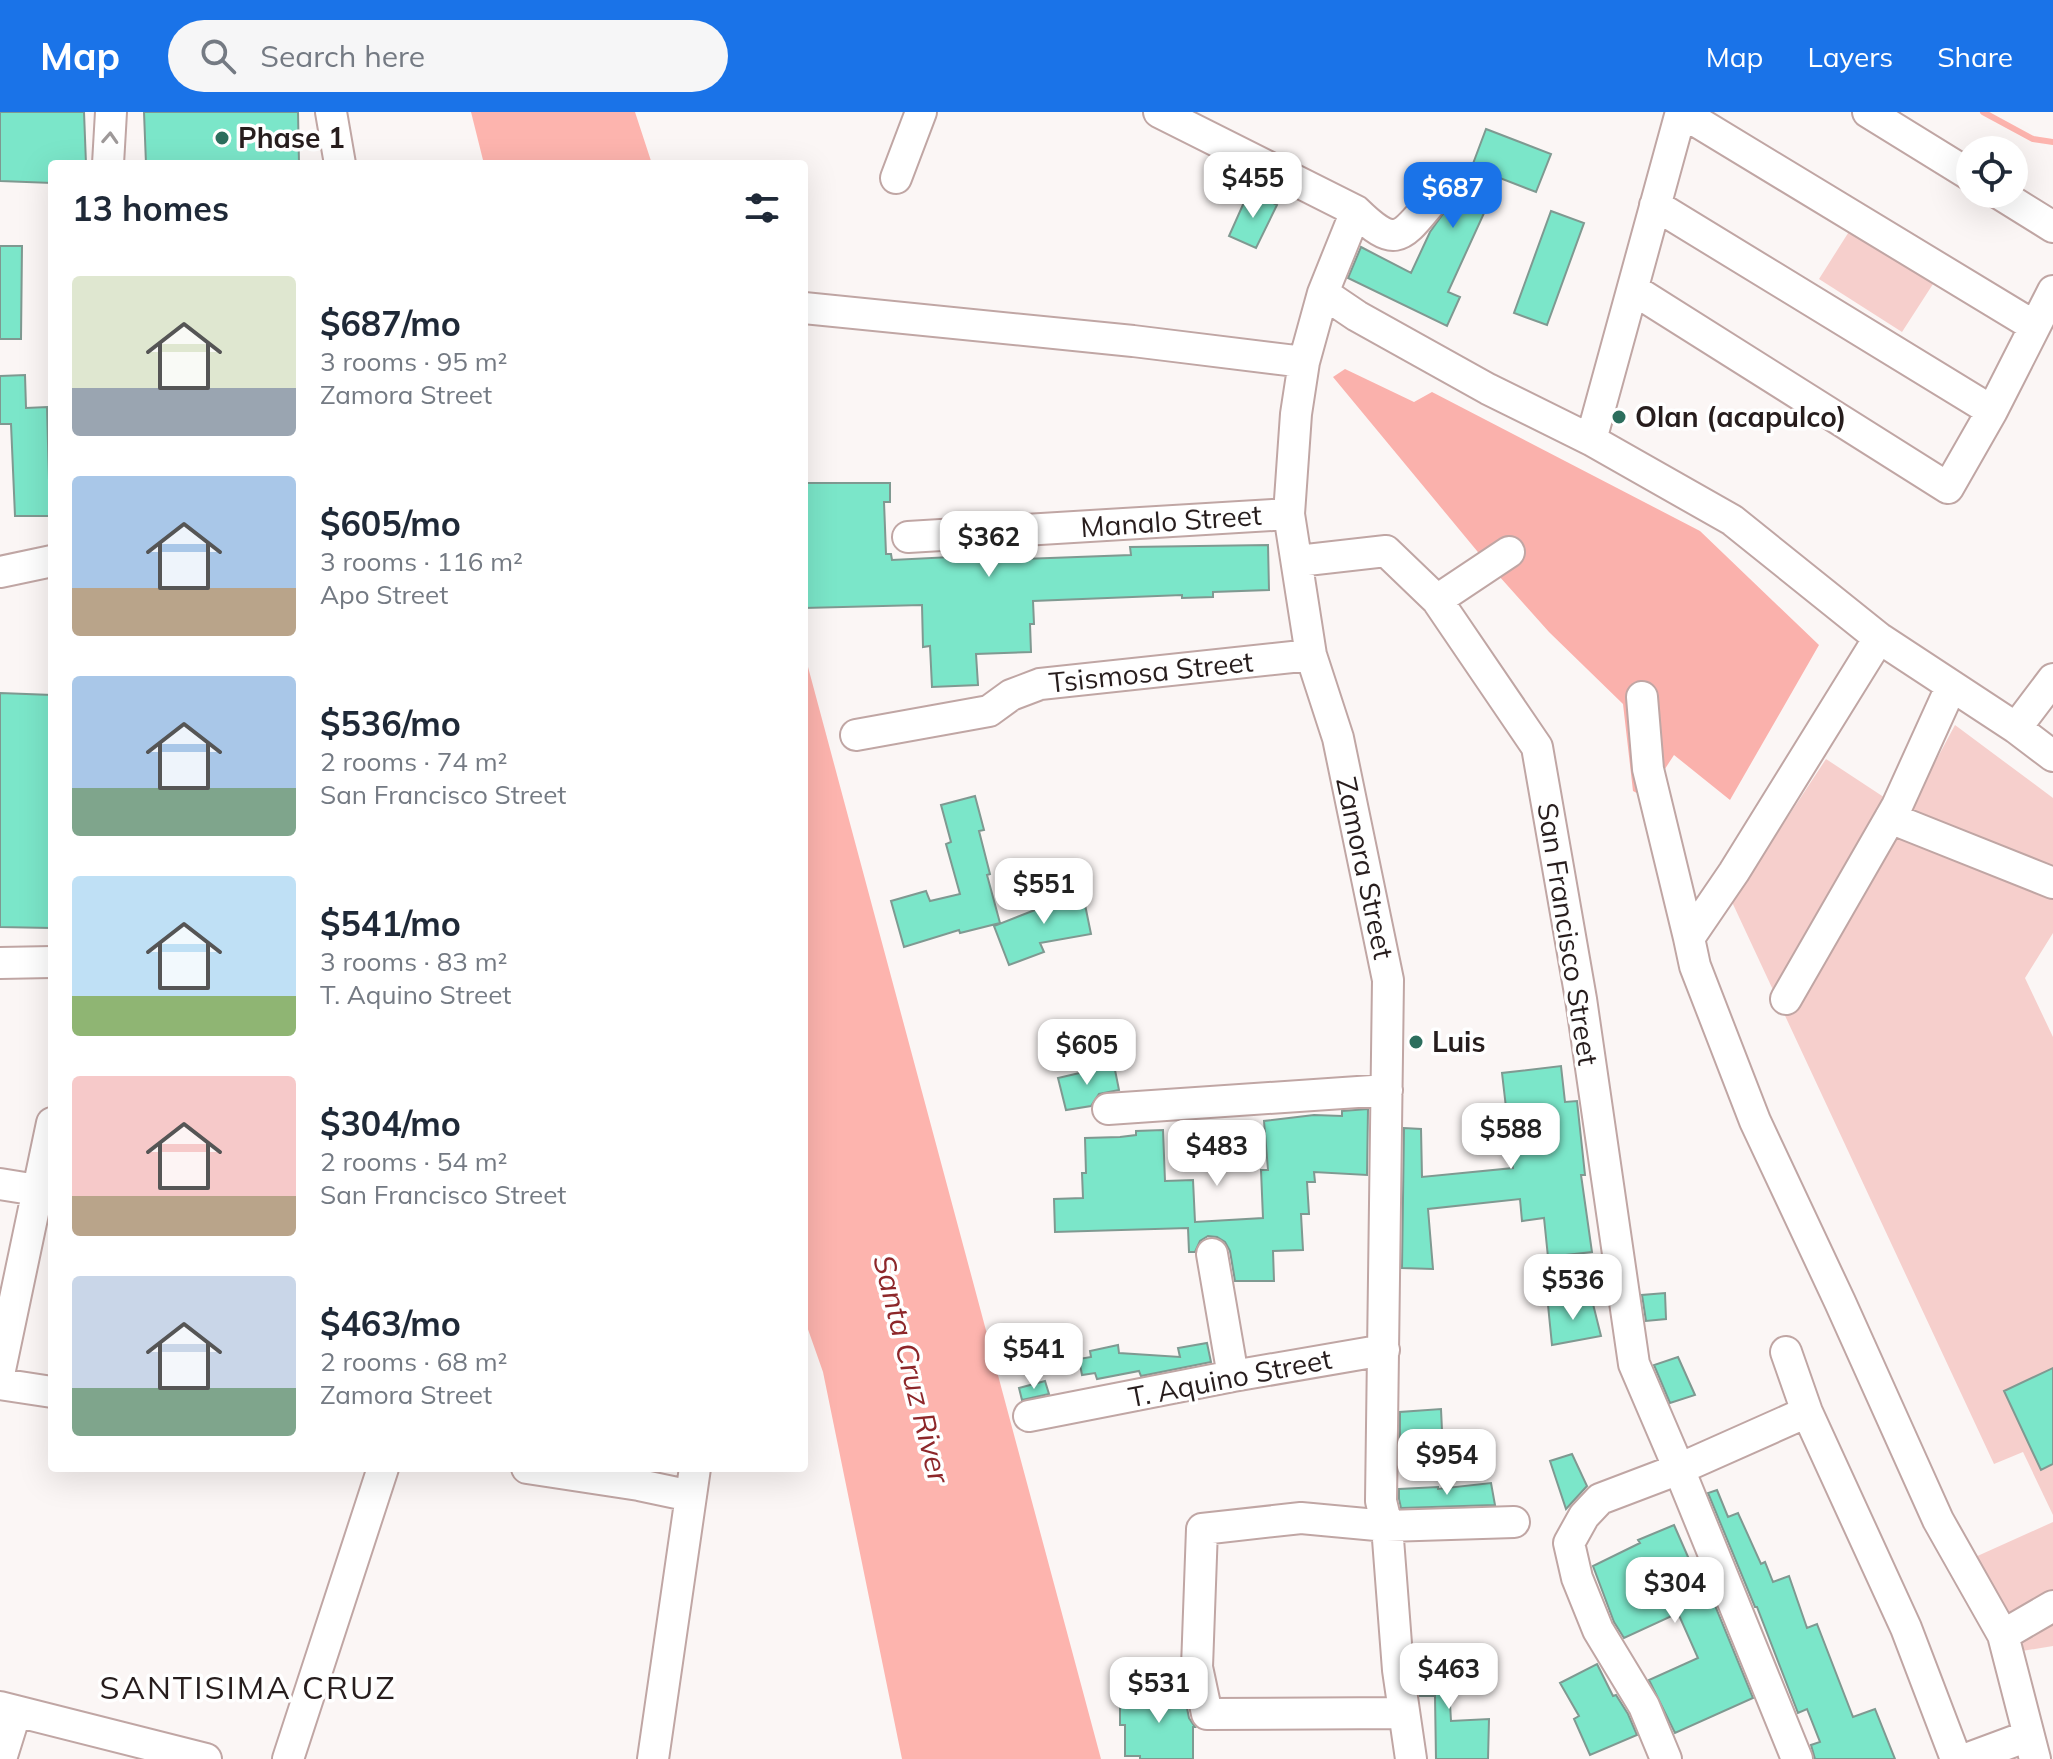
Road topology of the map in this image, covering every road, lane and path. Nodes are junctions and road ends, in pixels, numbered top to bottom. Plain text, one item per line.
1 (111, 112) edge
2 (331, 112) edge
3 (921, 112) edge
4 (1159, 112) edge
5 (1681, 112) edge
6 (1868, 112) edge
7 (108, 160) edge
8 (339, 160) edge
9 (1956, 166) edge
10 (896, 178) dead end
11 (1433, 200) dead end
12 (1655, 205) junction
13 (2022, 208) edge
14 (1356, 211) junction
15 (2053, 227) edge
16 (1634, 290) junction
17 (2053, 291) edge
18 (1323, 293) junction
19 (808, 308) edge
20 (2034, 326) junction
21 (1304, 362) junction
22 (1992, 411) junction
23 (1591, 440) junction
24 (1289, 514) junction
25 (908, 537) dead end
26 (1509, 552) dead end
27 (1298, 561) junction
28 (48, 562) edge
29 (0, 572) edge
30 (1437, 600) junction
31 (1879, 638) junction
32 (1311, 655) junction
33 (2053, 679) edge
34 (1951, 687) junction
35 (1642, 697) dead end
36 (2016, 728) junction
37 (856, 735) dead end
38 (2053, 756) edge
39 (1890, 818) junction
40 (2053, 883) edge
41 (1689, 938) junction
42 (48, 962) edge
43 (0, 963) edge
44 (1786, 999) dead end
45 (1387, 1090) junction
46 (1108, 1109) dead end
47 (48, 1141) edge
48 (0, 1184) edge
49 (37, 1190) junction
50 (1212, 1254) dead end
51 (9, 1291) edge
52 (1384, 1350) junction
53 (1786, 1352) dead end
54 (0, 1370) edge
55 (1233, 1376) junction
56 (0, 1384) edge
57 (48, 1391) edge
58 (1807, 1412) junction
59 (1029, 1416) dead end
60 (1679, 1469) junction
61 (382, 1472) edge
62 (553, 1472) edge
63 (693, 1482) edge
64 (1514, 1522) dead end
65 (1387, 1526) junction
66 (2053, 1606) edge
67 (2003, 1635) junction
68 (8, 1709) edge
69 (1404, 1713) junction
70 (2032, 1748) edge
71 (141, 1751) edge
72 (1, 1759) edge
73 (206, 1759) edge
74 (288, 1759) edge
75 (653, 1759) edge
76 (1411, 1759) edge
77 (1666, 1759) edge
78 (1797, 1759) edge
79 (1956, 1759) edge
80 (1966, 1759) edge

7 -> 1 street
2 - 8 street
3 - 10 street
4 - 14 street
5 - 12 street
5 - 20 street
6 - 9 street
11 - 14 street
12 - 16 street
12 - 22 street
13 - 15 street
14 - 18 street, Zamora Street
16 - 22 street
16 - 23 street
17 - 20 street
18 - 21 street, Zamora Street
18 - 23 street
19 - 21 street
20 - 22 street
21 - 24 street, Zamora Street
23 - 31 street
24 - 25 street, Manalo Street
24 - 27 street, Zamora Street
26 - 30 street
27 - 30 street, San Francisco Street
27 - 32 street, Zamora Street
28 - 29 street
30 - 60 street, San Francisco Street
31 - 34 street
31 - 41 street
32 - 37 street, Tsismosa Street
32 - 45 street, Zamora Street
33 - 36 street
34 - 36 street
34 - 39 street
35 - 41 street
36 - 38 street
39 - 40 street
39 - 44 street
41 - 67 street
42 - 43 street
45 - 46 street
45 - 52 street, Zamora Street
47 - 49 street
48 - 49 street
49 - 51 street
50 - 55 street
51 - 54 street
52 - 55 street, T. Aquino Street
52 - 65 street, Zamora Street
53 - 58 street
55 - 59 street, T. Aquino Street
56 - 57 street
58 - 60 street
58 - 79 street
60 - 77 street
60 - 78 street, San Francisco Street
61 - 74 street
62 - 63 street
63 - 75 street
64 - 65 street
65 - 69 street, Zamora Street
65 - 69 street
66 - 67 street
67 - 70 street
68 - 71 street
68 - 72 street
69 - 76 street, Zamora Street
70 - 80 street
71 - 73 street

